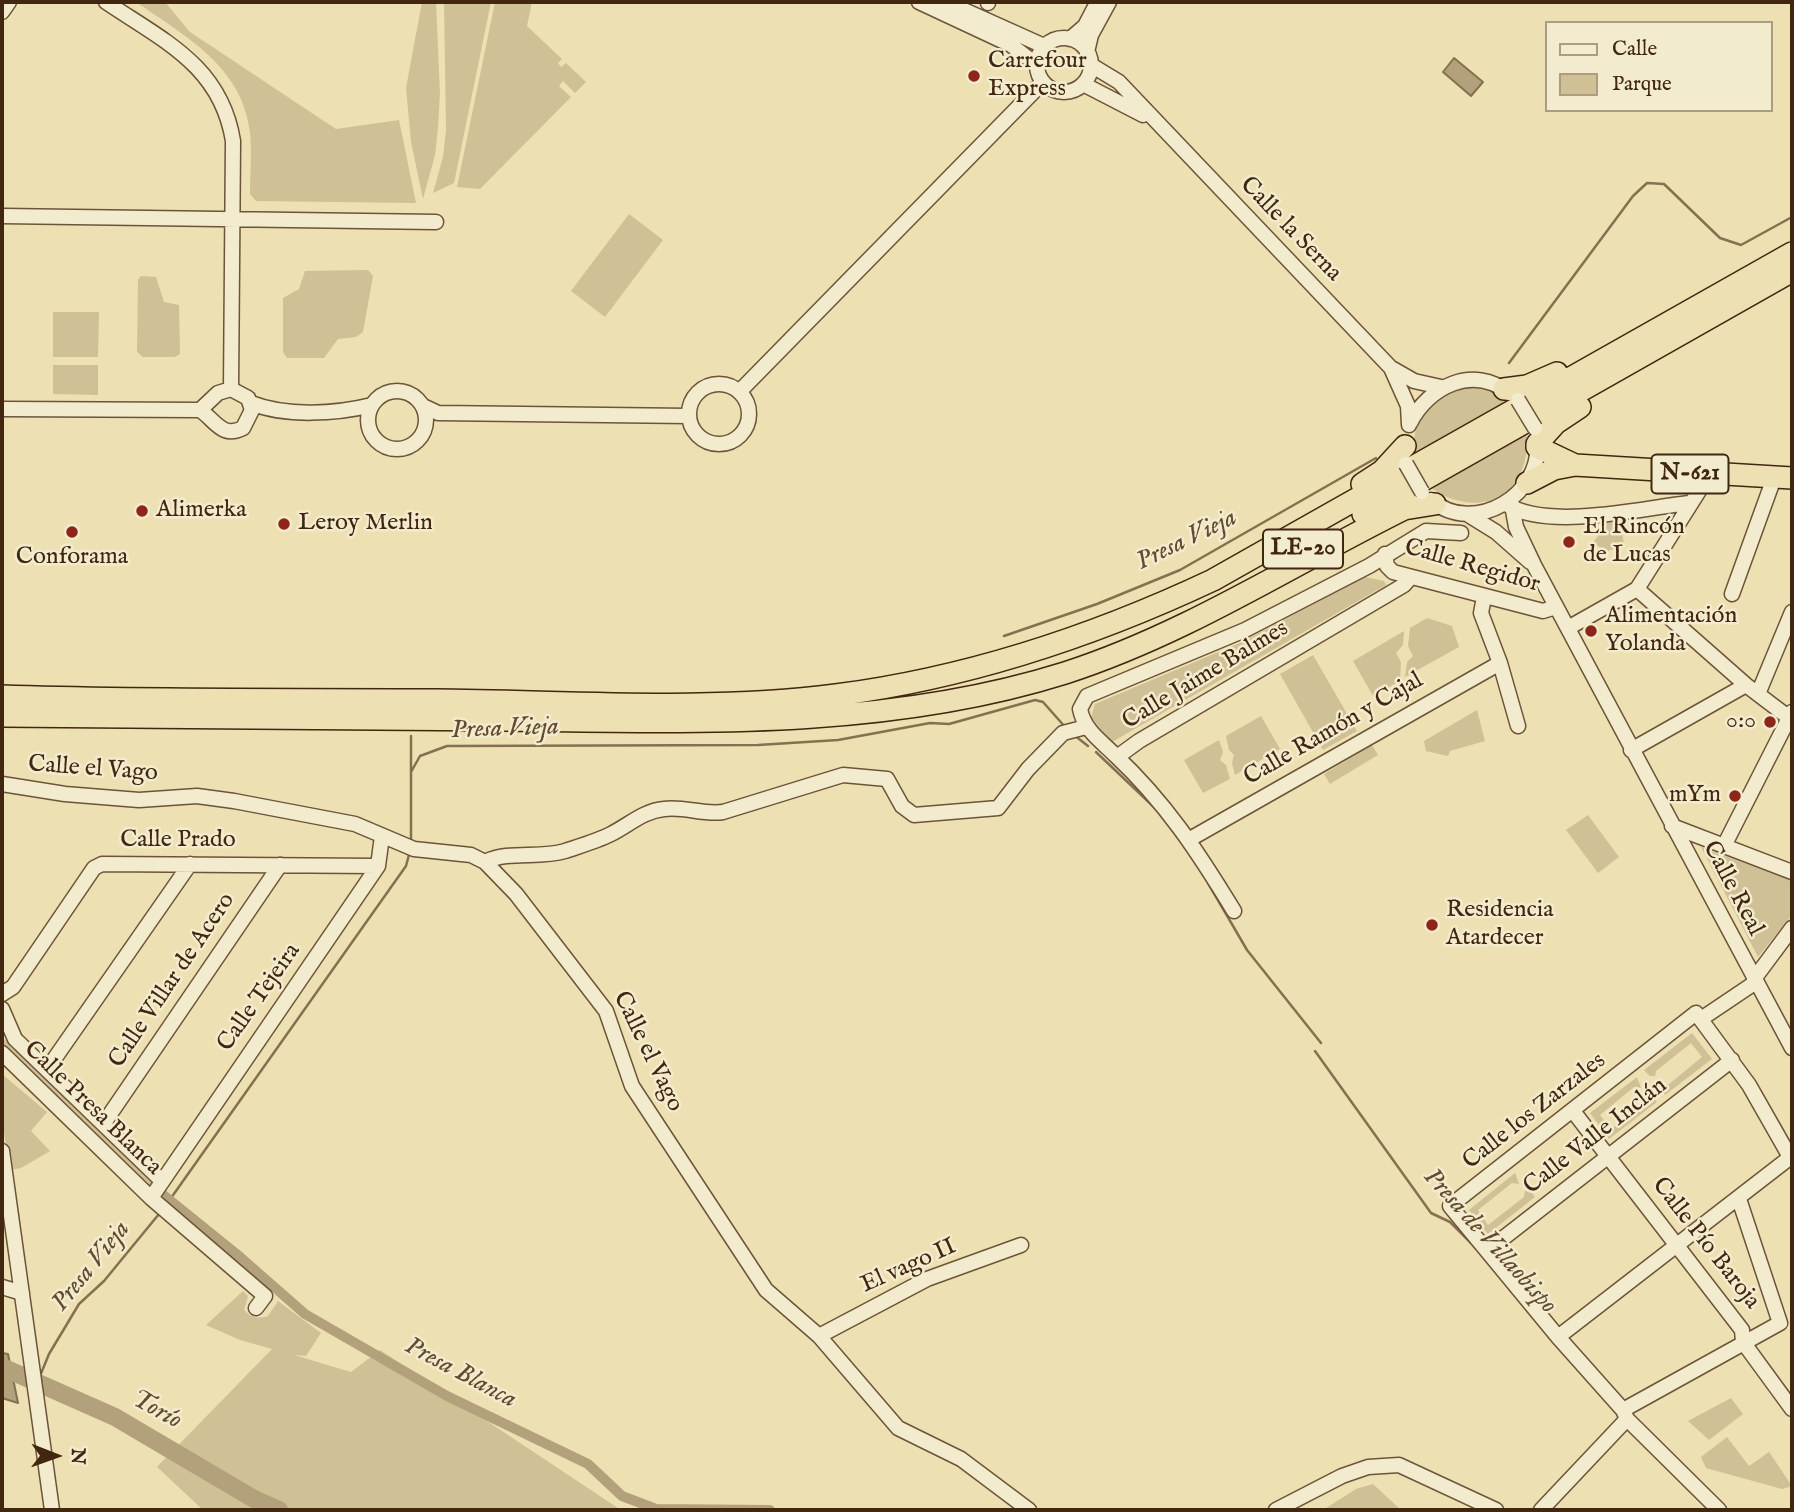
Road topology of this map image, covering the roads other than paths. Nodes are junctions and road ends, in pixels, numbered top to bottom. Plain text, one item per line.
1 (9, 2) edge
2 (106, 2) edge
3 (919, 2) edge
4 (946, 2) edge
5 (1098, 2) edge
6 (1109, 2) edge
7 (2, 12) edge
8 (1070, 39) junction
9 (1045, 46) junction
10 (1089, 58) junction
11 (1037, 65) junction
12 (1042, 82) junction
13 (1083, 84) junction
14 (1157, 122) junction
15 (2, 216) edge
16 (232, 218) junction
17 (436, 222) dead end
18 (1792, 237) edge
19 (1792, 253) edge
20 (1792, 271) edge
21 (1792, 286) edge
22 (1391, 368) junction
23 (1441, 387) junction
24 (231, 389) junction
25 (739, 393) junction
26 (1511, 394) junction
27 (372, 405) junction
28 (423, 406) junction
29 (2, 408) edge
30 (207, 410) junction
31 (251, 410) junction
32 (350, 411) junction
33 (438, 413) junction
34 (689, 416) junction
35 (1564, 417) junction
36 (426, 423) junction
37 (368, 424) junction
38 (1409, 425) junction
39 (1536, 440) junction
40 (1405, 455) junction
41 (1581, 466) junction
42 (1709, 475) junction
43 (1783, 478) edge
44 (1527, 483) junction
45 (1428, 498) junction
46 (1690, 503) junction
47 (1510, 504) junction
48 (1467, 514) junction
49 (1461, 533) dead end
50 (1385, 554) junction
51 (1534, 565) junction
52 (1369, 566) junction
53 (1393, 572) junction
54 (1411, 577) junction
55 (1637, 589) junction
56 (1732, 594) dead end
57 (1484, 597) junction
58 (1556, 607) junction
59 (1792, 612) edge
60 (1567, 628) junction
61 (1500, 663) junction
62 (1746, 685) junction
63 (1758, 694) junction
64 (2, 696) edge
65 (704, 703) junction
66 (2, 716) edge
67 (1791, 717) edge
68 (771, 718) junction
69 (1518, 726) dead end
70 (1074, 730) junction
71 (1631, 750) junction
72 (1117, 757) junction
73 (2, 785) edge
74 (1672, 826) junction
75 (382, 836) junction
76 (1191, 839) junction
77 (1724, 846) junction
78 (485, 862) junction
79 (190, 864) junction
80 (280, 865) junction
81 (378, 866) junction
82 (1792, 872) edge
83 (1234, 911) dead end
84 (1792, 928) edge
85 (1755, 981) junction
86 (2, 994) edge
87 (2, 1009) edge
88 (1700, 1018) junction
89 (1792, 1048) edge
90 (2, 1053) edge
91 (1732, 1060) junction
92 (48, 1068) junction
93 (1573, 1111) junction
94 (104, 1123) junction
95 (2, 1151) edge
96 (1608, 1156) junction
97 (1791, 1157) edge
98 (162, 1181) junction
99 (1739, 1199) junction
100 (159, 1205) junction
101 (1021, 1245) dead end
102 (1676, 1246) junction
103 (1488, 1250) junction
104 (2, 1287) edge
105 (22, 1293) junction
106 (256, 1308) dead end
107 (819, 1336) junction
108 (1558, 1337) junction
109 (1743, 1342) junction
110 (1792, 1409) edge
111 (1625, 1414) junction
112 (52, 1510) edge
113 (1029, 1510) edge
114 (1276, 1510) edge
115 (1496, 1510) edge
116 (1541, 1510) edge
117 (1719, 1510) edge

1 - 7 street
2 - 16 street
3 - 11 street
4 - 9 street
5 - 8 street
6 - 10 street
8 - 9 street
8 - 10 street, Calle la Serna
9 - 11 street
10 - 13 street
10 - 14 street, Calle la Serna
11 - 12 street
12 - 13 street
12 - 25 street
13 - 14 street, Calle la Serna
14 - 22 street, Calle la Serna
15 - 16 street
16 - 17 street
16 - 24 street
18 - 26 highway
19 - 65 highway, LE-20
20 - 68 highway, LE-20
21 - 35 highway
22 - 23 street, Calle la Serna
22 - 38 street, Calle la Serna
23 - 26 street
23 - 38 street
24 - 30 street
24 - 31 street
25 - 34 street
25 - 34 street
26 - 39 street, bridge
27 - 28 street
27 - 32 street
27 - 37 street
28 - 33 street
28 - 36 street
29 - 30 street
30 - 31 street
31 - 32 street
32 - 37 street
33 - 34 street
33 - 36 street
35 - 39 highway
35 - 41 highway
36 - 37 street
38 - 40 street
39 - 41 highway, N-621
39 - 44 street
40 - 45 street, bridge
40 - 65 highway
41 - 42 highway, N-621
41 - 44 highway, N-621
42 - 43 highway, N-621
42 - 46 street
43 - 56 street
44 - 47 street
45 - 48 street
45 - 68 highway
46 - 47 street
46 - 55 street
47 - 48 street
47 - 51 street, Calle Real
48 - 51 street, Calle Real
49 - 50 street
50 - 52 street
50 - 53 street, Calle Regidor
51 - 58 street, Calle Real
52 - 53 street
52 - 70 street
53 - 54 street, Calle Regidor
54 - 57 street, Calle Regidor
54 - 72 street, Calle Jaime Balmes
55 - 60 street
55 - 62 street
57 - 58 street, Calle Regidor
57 - 61 street
58 - 60 street, Calle Real
59 - 63 street
60 - 71 street, Calle Real
61 - 69 street
61 - 76 street, Calle Ramón y Cajal
62 - 63 street
62 - 71 street
63 - 67 street
64 - 65 highway, LE-20
66 - 68 highway, LE-20
67 - 77 street
70 - 72 street
70 - 78 street
71 - 74 street, Calle Real
72 - 76 street, Calle Jaime Balmes
73 - 75 street, Calle el Vago
74 - 77 street
74 - 85 street, Calle Real
75 - 78 street, Calle el Vago
75 - 81 street, Calle Tejeira
76 - 83 street, Calle Jaime Balmes
77 - 82 street
78 - 107 street, Calle el Vago
79 - 80 street, Calle Prado
79 - 86 street, Calle Prado
79 - 92 street
80 - 81 street, Calle Prado
80 - 94 street, Calle Villar de Acero
81 - 98 street, Calle Tejeira
84 - 85 street
85 - 88 street
85 - 89 street, Calle Real
87 - 92 street, Calle Presa Blanca
88 - 91 street
88 - 93 street, Calle los Zarzales
90 - 100 street, Calle Presa Blanca
91 - 96 street, Calle Valle Inclán
91 - 97 street
92 - 94 street, Calle Presa Blanca
93 - 96 street, Calle Pío Baroja
93 - 103 street, Calle los Zarzales
94 - 98 street, Calle Presa Blanca
95 - 105 street
96 - 102 street, Calle Pío Baroja
96 - 103 street, Calle Valle Inclán
97 - 99 street
98 - 100 street, Calle Presa Blanca
99 - 102 street
99 - 109 street
100 - 106 street, Calle Presa Blanca
101 - 107 street, El vago II
102 - 108 street
102 - 109 street, Calle Pío Baroja
103 - 108 street, Calle los Zarzales
104 - 105 street
105 - 112 street
107 - 113 street, Calle el Vago
108 - 111 street, Calle los Zarzales
109 - 110 street, Calle Pío Baroja
109 - 111 street
111 - 116 street
111 - 117 street, Calle los Zarzales
114 - 115 street

